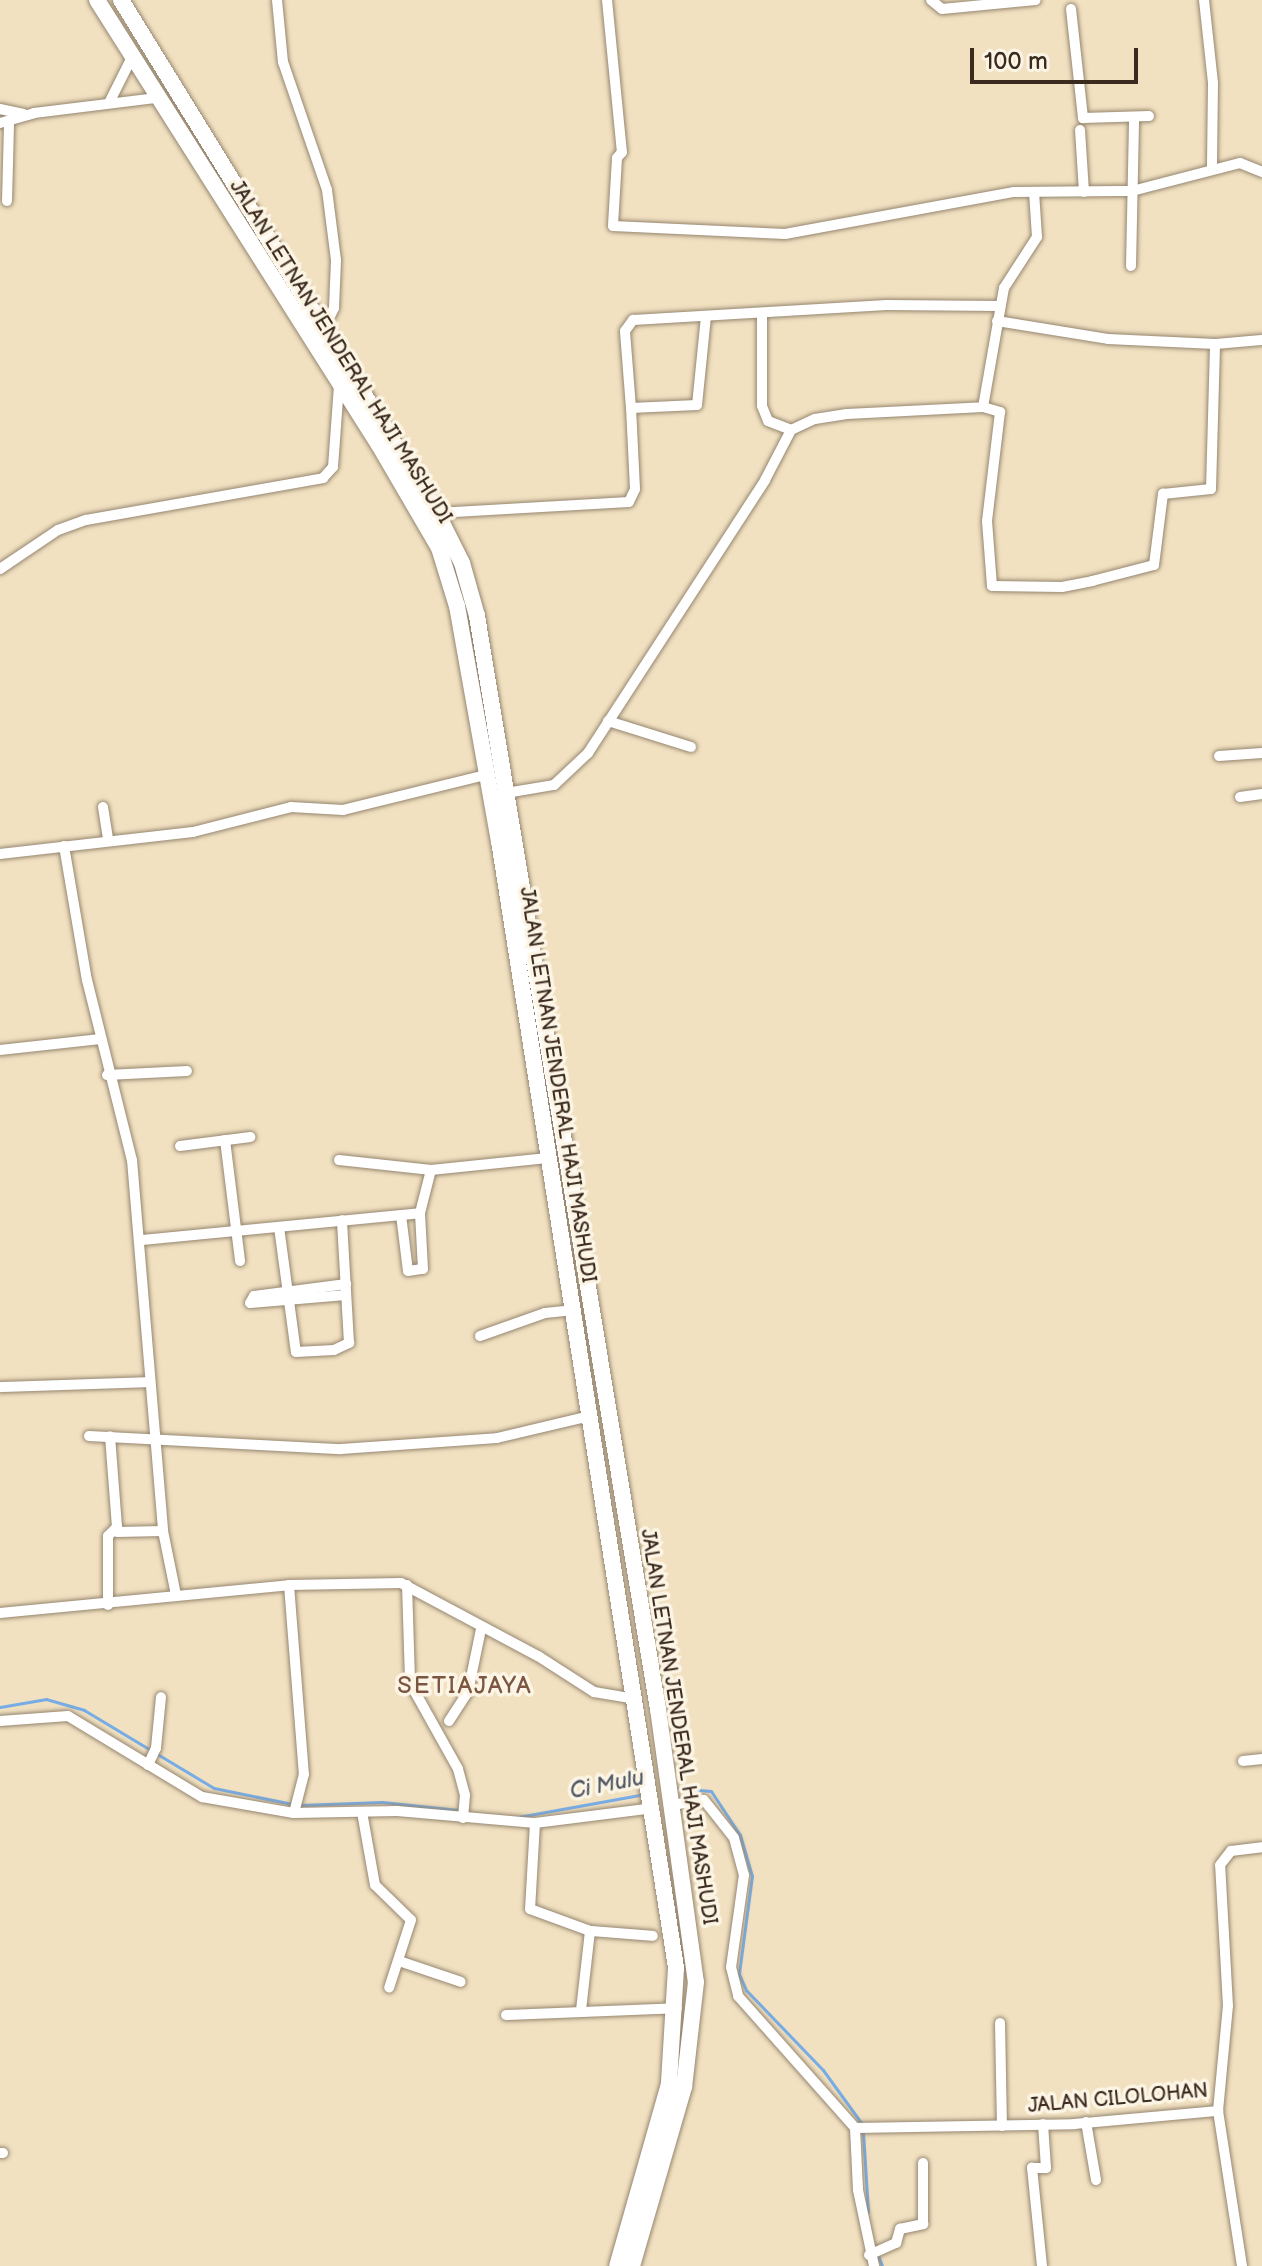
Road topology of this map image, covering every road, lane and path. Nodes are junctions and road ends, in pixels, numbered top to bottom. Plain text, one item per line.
1 (97, 0) edge
2 (121, 0) edge
3 (277, 0) edge
4 (607, 0) edge
5 (931, 0) edge
6 (1036, 0) edge
7 (1204, 0) edge
8 (1071, 9) dead end
9 (131, 59) junction
10 (157, 98) junction
11 (110, 101) junction
12 (0, 109) edge
13 (23, 114) junction
14 (1149, 116) dead end
15 (1134, 119) junction
16 (4, 123) edge
17 (1080, 130) dead end
18 (1212, 168) junction
19 (4, 172) edge
20 (1262, 172) edge
21 (1132, 191) junction
22 (1034, 192) junction
23 (1084, 192) junction
24 (7, 201) dead end
25 (1131, 266) dead end
26 (999, 306) junction
27 (762, 313) junction
28 (706, 316) junction
29 (997, 321) junction
30 (323, 331) junction
31 (1262, 340) edge
32 (1215, 344) junction
33 (339, 386) junction
34 (983, 407) junction
35 (631, 408) junction
36 (791, 430) junction
37 (437, 513) junction
38 (0, 569) edge
39 (490, 689) junction
40 (472, 693) junction
41 (608, 721) junction
42 (691, 747) dead end
43 (1262, 753) edge
44 (1219, 756) dead end
45 (486, 775) junction
46 (506, 793) junction
47 (1262, 794) edge
48 (1240, 797) dead end
49 (103, 807) dead end
50 (108, 839) junction
51 (64, 846) junction
52 (0, 854) edge
53 (100, 1039) junction
54 (0, 1050) edge
55 (187, 1071) dead end
56 (107, 1075) junction
57 (250, 1137) dead end
58 (225, 1140) junction
59 (180, 1146) dead end
60 (547, 1158) junction
61 (339, 1160) dead end
62 (431, 1170) junction
63 (420, 1213) junction
64 (401, 1215) junction
65 (342, 1220) junction
66 (279, 1227) junction
67 (237, 1230) junction
68 (142, 1240) junction
69 (240, 1261) dead end
70 (346, 1290) junction
71 (288, 1295) junction
72 (572, 1310) junction
73 (480, 1336) dead end
74 (148, 1382) junction
75 (0, 1387) edge
76 (590, 1416) junction
77 (89, 1436) dead end
78 (110, 1436) junction
79 (157, 1436) junction
80 (163, 1531) junction
81 (117, 1532) junction
82 (289, 1585) junction
83 (407, 1585) junction
84 (176, 1595) junction
85 (108, 1605) junction
86 (0, 1613) edge
87 (481, 1629) junction
88 (161, 1697) dead end
89 (636, 1699) junction
90 (0, 1721) edge
91 (449, 1721) dead end
92 (152, 1756) junction
93 (1262, 1759) edge
94 (1243, 1761) dead end
95 (672, 1803) junction
96 (654, 1807) junction
97 (296, 1810) junction
98 (464, 1812) junction
99 (356, 1813) junction
100 (535, 1823) junction
101 (1262, 1847) edge
102 (682, 1873) junction
103 (664, 1874) junction
104 (590, 1931) junction
105 (653, 1936) dead end
106 (399, 1961) junction
107 (461, 1982) dead end
108 (389, 1988) dead end
109 (677, 2008) junction
110 (581, 2010) junction
111 (506, 2015) dead end
112 (1000, 2023) dead end
113 (1218, 2111) junction
114 (1086, 2122) junction
115 (1043, 2124) junction
116 (1002, 2126) junction
117 (855, 2128) junction
118 (923, 2163) dead end
119 (1096, 2180) dead end
120 (870, 2254) junction
121 (617, 2266) edge
122 (632, 2266) edge
123 (874, 2266) edge
124 (1042, 2266) edge
125 (1242, 2266) edge

1 - 9 main road, JALAN LETNAN JENDERAL HAJI MASHUDI
2 - 30 main road, JALAN LETNAN JENDERAL HAJI MASHUDI
3 - 30 street
4 - 22 street
5 - 6 street
7 - 18 street
8 - 15 street
9 - 10 main road, JALAN LETNAN JENDERAL HAJI MASHUDI
9 - 11 street
10 - 11 street
10 - 33 main road, JALAN LETNAN JENDERAL HAJI MASHUDI
11 - 13 street
12 - 13 street
13 - 16 street
14 - 15 street
15 - 21 street
16 - 19 street
17 - 23 street
18 - 20 street
18 - 21 street
19 - 24 street
21 - 23 street
21 - 25 street
22 - 23 street
22 - 26 street
26 - 27 street
26 - 29 street
27 - 28 street
27 - 36 street
28 - 35 street
28 - 35 street
29 - 32 street
29 - 34 street
30 - 37 main road, JALAN LETNAN JENDERAL HAJI MASHUDI
31 - 32 street
32 - 34 street
33 - 38 street
33 - 40 main road, JALAN LETNAN JENDERAL HAJI MASHUDI
34 - 36 street
35 - 37 street
36 - 41 street
37 - 39 main road, JALAN LETNAN JENDERAL HAJI MASHUDI
39 - 40 main road
39 - 46 main road, JALAN LETNAN JENDERAL HAJI MASHUDI
40 - 45 main road, JALAN LETNAN JENDERAL HAJI MASHUDI
41 - 42 street
41 - 46 street
43 - 44 street
45 - 50 street
45 - 60 main road, JALAN LETNAN JENDERAL HAJI MASHUDI
46 - 95 main road, JALAN LETNAN JENDERAL HAJI MASHUDI
47 - 48 street
49 - 50 street
50 - 51 street
51 - 52 street
51 - 53 street
53 - 54 street
53 - 56 street
55 - 56 street
56 - 68 street
57 - 58 street
58 - 59 street
58 - 67 street
60 - 62 street
60 - 72 main road, JALAN LETNAN JENDERAL HAJI MASHUDI
61 - 62 street
62 - 63 street
63 - 64 street
63 - 64 street
64 - 65 street
65 - 66 street
65 - 70 street
66 - 67 street
66 - 71 street
67 - 68 street
67 - 69 street
68 - 74 street
70 - 71 street
70 - 71 street
72 - 73 street
72 - 76 main road, JALAN LETNAN JENDERAL HAJI MASHUDI
74 - 75 street
74 - 79 street
76 - 79 street
76 - 89 main road, JALAN LETNAN JENDERAL HAJI MASHUDI
77 - 78 street
78 - 79 street
78 - 81 street
79 - 80 street
80 - 81 street
80 - 84 street
81 - 85 street
82 - 83 street
82 - 84 street
82 - 97 street
83 - 87 street
83 - 98 street
84 - 85 street
85 - 86 street
87 - 89 street
87 - 91 street
88 - 92 street
89 - 96 main road, JALAN LETNAN JENDERAL HAJI MASHUDI
90 - 92 street
92 - 97 street
93 - 94 street
95 - 102 main road, JALAN LETNAN JENDERAL HAJI MASHUDI
95 - 117 street
96 - 100 street
96 - 103 main road, JALAN LETNAN JENDERAL HAJI MASHUDI
97 - 99 street
98 - 99 street
98 - 100 street
99 - 106 street
100 - 104 street
101 - 113 street, JALAN CILOLOHAN
102 - 103 main road
102 - 122 main road, JALAN LETNAN JENDERAL HAJI MASHUDI
103 - 109 main road, JALAN LETNAN JENDERAL HAJI MASHUDI
104 - 105 street
104 - 110 street
106 - 107 street
106 - 108 street
109 - 110 street
109 - 121 main road, JALAN LETNAN JENDERAL HAJI MASHUDI
110 - 111 street
112 - 116 street
113 - 114 street, JALAN CILOLOHAN
113 - 125 street
114 - 115 street, JALAN CILOLOHAN
114 - 119 street
115 - 116 street, JALAN CILOLOHAN
115 - 124 street
116 - 117 street, JALAN CILOLOHAN
117 - 120 street
118 - 120 street
120 - 123 street

